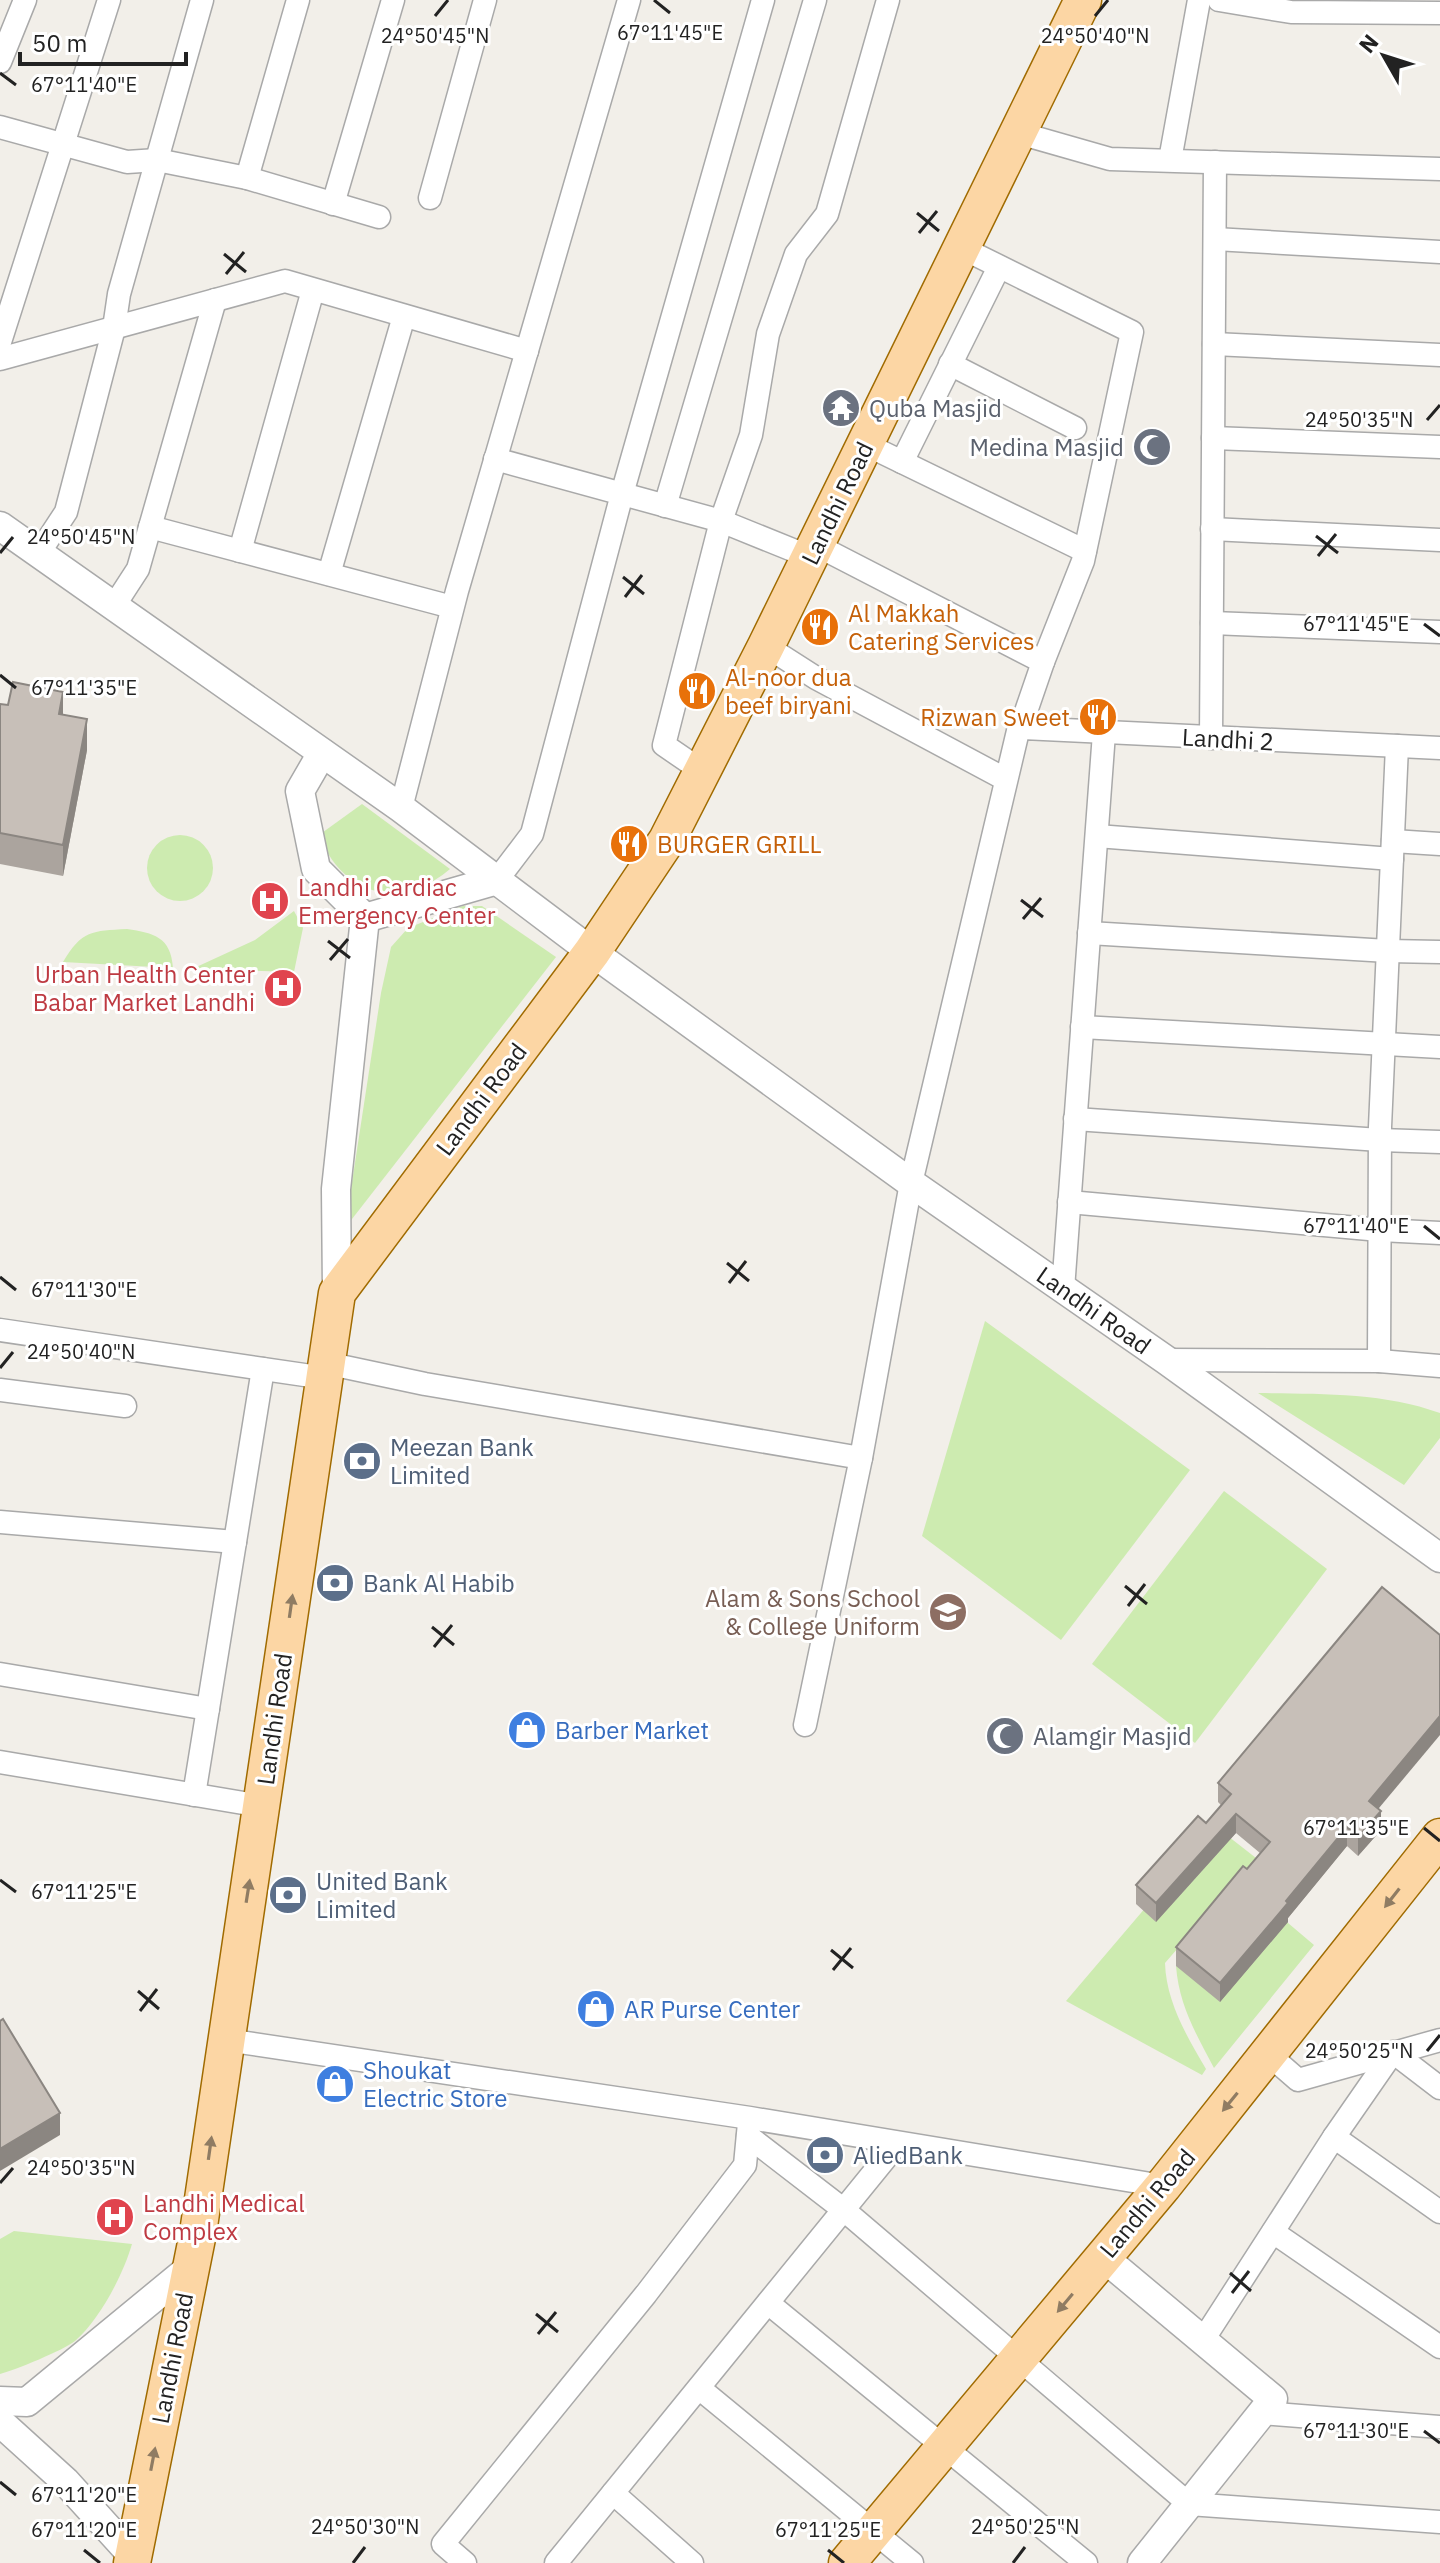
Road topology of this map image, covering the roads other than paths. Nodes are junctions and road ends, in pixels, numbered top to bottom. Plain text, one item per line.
1 (25, 0) edge
2 (109, 0) edge
3 (202, 0) edge
4 (298, 0) edge
5 (393, 0) edge
6 (485, 0) edge
7 (629, 0) edge
8 (763, 0) edge
9 (815, 0) edge
10 (888, 0) edge
11 (1083, 0) edge
12 (1199, 0) edge
13 (1219, 0) edge
14 (1440, 13) edge
15 (0, 62) edge
16 (0, 127) edge
17 (1019, 133) junction
18 (65, 144) junction
19 (157, 160) junction
20 (1170, 160) junction
21 (1215, 162) junction
22 (1440, 169) edge
23 (247, 178) junction
24 (430, 198) dead end
25 (333, 204) junction
26 (379, 217) dead end
27 (1215, 239) junction
28 (962, 248) junction
29 (1440, 252) edge
30 (999, 267) junction
31 (313, 290) junction
32 (215, 300) junction
33 (404, 316) junction
34 (114, 328) junction
35 (0, 342) edge
36 (1214, 344) junction
37 (527, 351) junction
38 (1440, 355) edge
39 (0, 359) edge
40 (950, 364) junction
41 (1075, 428) dead end
42 (1213, 438) junction
43 (865, 444) junction
44 (1440, 447) edge
45 (495, 459) junction
46 (902, 462) junction
47 (622, 494) junction
48 (665, 506) junction
49 (721, 521) junction
50 (0, 526) edge
51 (150, 527) junction
52 (1212, 529) junction
53 (1440, 540) edge
54 (240, 551) junction
55 (813, 551) junction
56 (1085, 551) junction
57 (39, 553) junction
58 (329, 574) junction
59 (114, 606) junction
60 (452, 607) junction
61 (1212, 623) junction
62 (1440, 632) edge
63 (766, 646) junction
64 (1043, 662) junction
65 (1019, 730) junction
66 (1104, 733) junction
67 (1211, 738) junction
68 (1397, 746) junction
69 (1440, 748) edge
70 (322, 753) junction
71 (702, 771) junction
72 (1005, 779) junction
73 (401, 808) junction
74 (1097, 836) junction
75 (1440, 844) edge
76 (1393, 850) junction
77 (497, 880) junction
78 (365, 918) junction
79 (1089, 933) junction
80 (1388, 951) junction
81 (592, 952) junction
82 (1440, 952) edge
83 (1082, 1027) junction
84 (1384, 1045) junction
85 (1440, 1047) edge
86 (1075, 1119) junction
87 (1380, 1140) junction
88 (1440, 1142) edge
89 (911, 1183) junction
90 (1069, 1202) junction
91 (1380, 1230) junction
92 (1440, 1233) edge
93 (1063, 1289) junction
94 (337, 1293) junction
95 (0, 1330) edge
96 (1166, 1360) junction
97 (1379, 1361) junction
98 (1440, 1366) edge
99 (263, 1369) junction
100 (326, 1370) junction
101 (0, 1390) edge
102 (125, 1406) dead end
103 (861, 1458) junction
104 (0, 1522) edge
105 (235, 1542) junction
106 (1440, 1558) edge
107 (0, 1674) edge
108 (208, 1709) junction
109 (805, 1725) dead end
110 (0, 1762) edge
111 (194, 1795) junction
112 (261, 1806) junction
113 (1440, 1837) edge
114 (226, 2040) junction
115 (1440, 2040) edge
116 (1393, 2052) junction
117 (1268, 2054) junction
118 (1440, 2088) edge
119 (749, 2127) junction
120 (1334, 2137) junction
121 (897, 2144) junction
122 (1163, 2186) junction
123 (844, 2210) junction
124 (1440, 2212) edge
125 (1273, 2232) junction
126 (1103, 2257) junction
127 (191, 2267) junction
128 (768, 2303) junction
129 (1203, 2340) junction
130 (1440, 2347) edge
131 (1018, 2358) junction
132 (699, 2388) junction
133 (0, 2401) edge
134 (1262, 2413) junction
135 (0, 2422) edge
136 (1440, 2427) edge
137 (943, 2447) junction
138 (613, 2493) junction
139 (1189, 2504) junction
140 (1440, 2522) edge
141 (873, 2531) junction
142 (133, 2559) edge
143 (465, 2563) edge
144 (556, 2563) edge
145 (692, 2563) edge
146 (847, 2563) edge
147 (912, 2563) edge
148 (1086, 2563) edge
149 (1142, 2563) edge

1 - 15 street
2 - 18 street
3 - 19 street
4 - 23 street
5 - 25 street
6 - 24 street
7 - 37 street
8 - 47 street
9 - 48 street
10 - 49 street
11 - 17 main road, Landhi Road
12 - 20 street
13 - 14 street
16 - 18 street
17 - 20 street
17 - 28 main road, Landhi Road
18 - 19 street
18 - 35 street
19 - 23 street
19 - 34 street
20 - 21 street
21 - 22 street
21 - 27 street
23 - 25 street
25 - 26 street
27 - 29 street
27 - 36 street
28 - 30 street
28 - 43 main road, Landhi Road
30 - 40 street
30 - 56 street
31 - 32 street
31 - 33 street
31 - 54 street
32 - 34 street
32 - 51 street
33 - 37 street
33 - 58 street
34 - 39 street
34 - 57 street
36 - 38 street
36 - 42 street
37 - 45 street
40 - 41 street
40 - 46 street
42 - 44 street
42 - 52 street
43 - 46 street
43 - 55 main road, Landhi Road
45 - 47 street
45 - 60 street
46 - 56 street
47 - 48 street
47 - 77 street
48 - 49 street
49 - 55 street
49 - 71 street
50 - 57 street, Landhi Road
51 - 54 street
51 - 59 street
52 - 53 street
52 - 61 street
54 - 58 street
55 - 63 main road, Landhi Road
55 - 64 street
56 - 64 street
57 - 59 street, Landhi Road
58 - 60 street
59 - 70 street, Landhi Road
60 - 73 street
61 - 62 street
61 - 67 street
63 - 71 main road, Landhi Road
63 - 72 street
64 - 65 street
65 - 66 street, Landhi 2
65 - 72 street
66 - 67 street, Landhi 2
66 - 74 street
67 - 68 street, Landhi 2
68 - 69 street, Landhi 2
68 - 76 street
70 - 73 street, Landhi Road
70 - 78 street
71 - 81 main road, Landhi Road
72 - 89 street
73 - 77 street, Landhi Road
74 - 76 street
74 - 79 street
75 - 76 street
76 - 80 street
77 - 78 street
77 - 81 street, Landhi Road
78 - 94 street
79 - 80 street
79 - 83 street
80 - 82 street
80 - 84 street
81 - 89 street, Landhi Road
81 - 94 main road, Landhi Road
83 - 84 street
83 - 86 street
84 - 85 street
84 - 87 street
86 - 87 street
86 - 90 street
87 - 88 street
87 - 91 street
89 - 93 street, Landhi Road
89 - 103 street
90 - 91 street
90 - 93 street
91 - 92 street
91 - 97 street
93 - 96 street, Landhi Road
94 - 100 main road, Landhi Road
95 - 99 street
96 - 97 street
96 - 106 street, Landhi Road
97 - 98 street
99 - 100 street
99 - 105 street
100 - 103 street
112 -> 100 main road, Landhi Road
101 - 102 street
103 - 109 street
104 - 105 street
105 - 108 street
107 - 108 street
108 - 111 street
110 - 111 street
111 - 112 street
114 -> 112 main road, Landhi Road
113 -> 117 main road, Landhi Road
114 - 119 street
127 -> 114 main road, Landhi Road
115 - 116 street
116 - 117 street
116 - 118 street
116 - 120 street
117 -> 122 main road, Landhi Road
119 - 121 street
119 - 123 street
119 - 143 street
120 - 124 street
120 - 125 street
121 - 122 street
121 - 123 street
122 - 126 main road, Landhi Road
123 - 128 street
123 - 131 street
125 - 129 street
125 - 130 street
126 - 129 street
126 -> 131 main road, Landhi Road
127 - 133 street
142 -> 127 main road, Landhi Road
128 - 132 street
128 - 137 street
129 - 134 street
131 - 137 main road, Landhi Road
131 - 139 street
132 - 138 street
132 - 141 street
134 - 136 street
134 - 139 street
135 - 142 street
137 - 141 main road, Landhi Road
137 - 148 street
138 - 144 street
138 - 145 street
139 - 140 street
139 - 149 street
141 - 146 main road, Landhi Road
141 - 147 street

